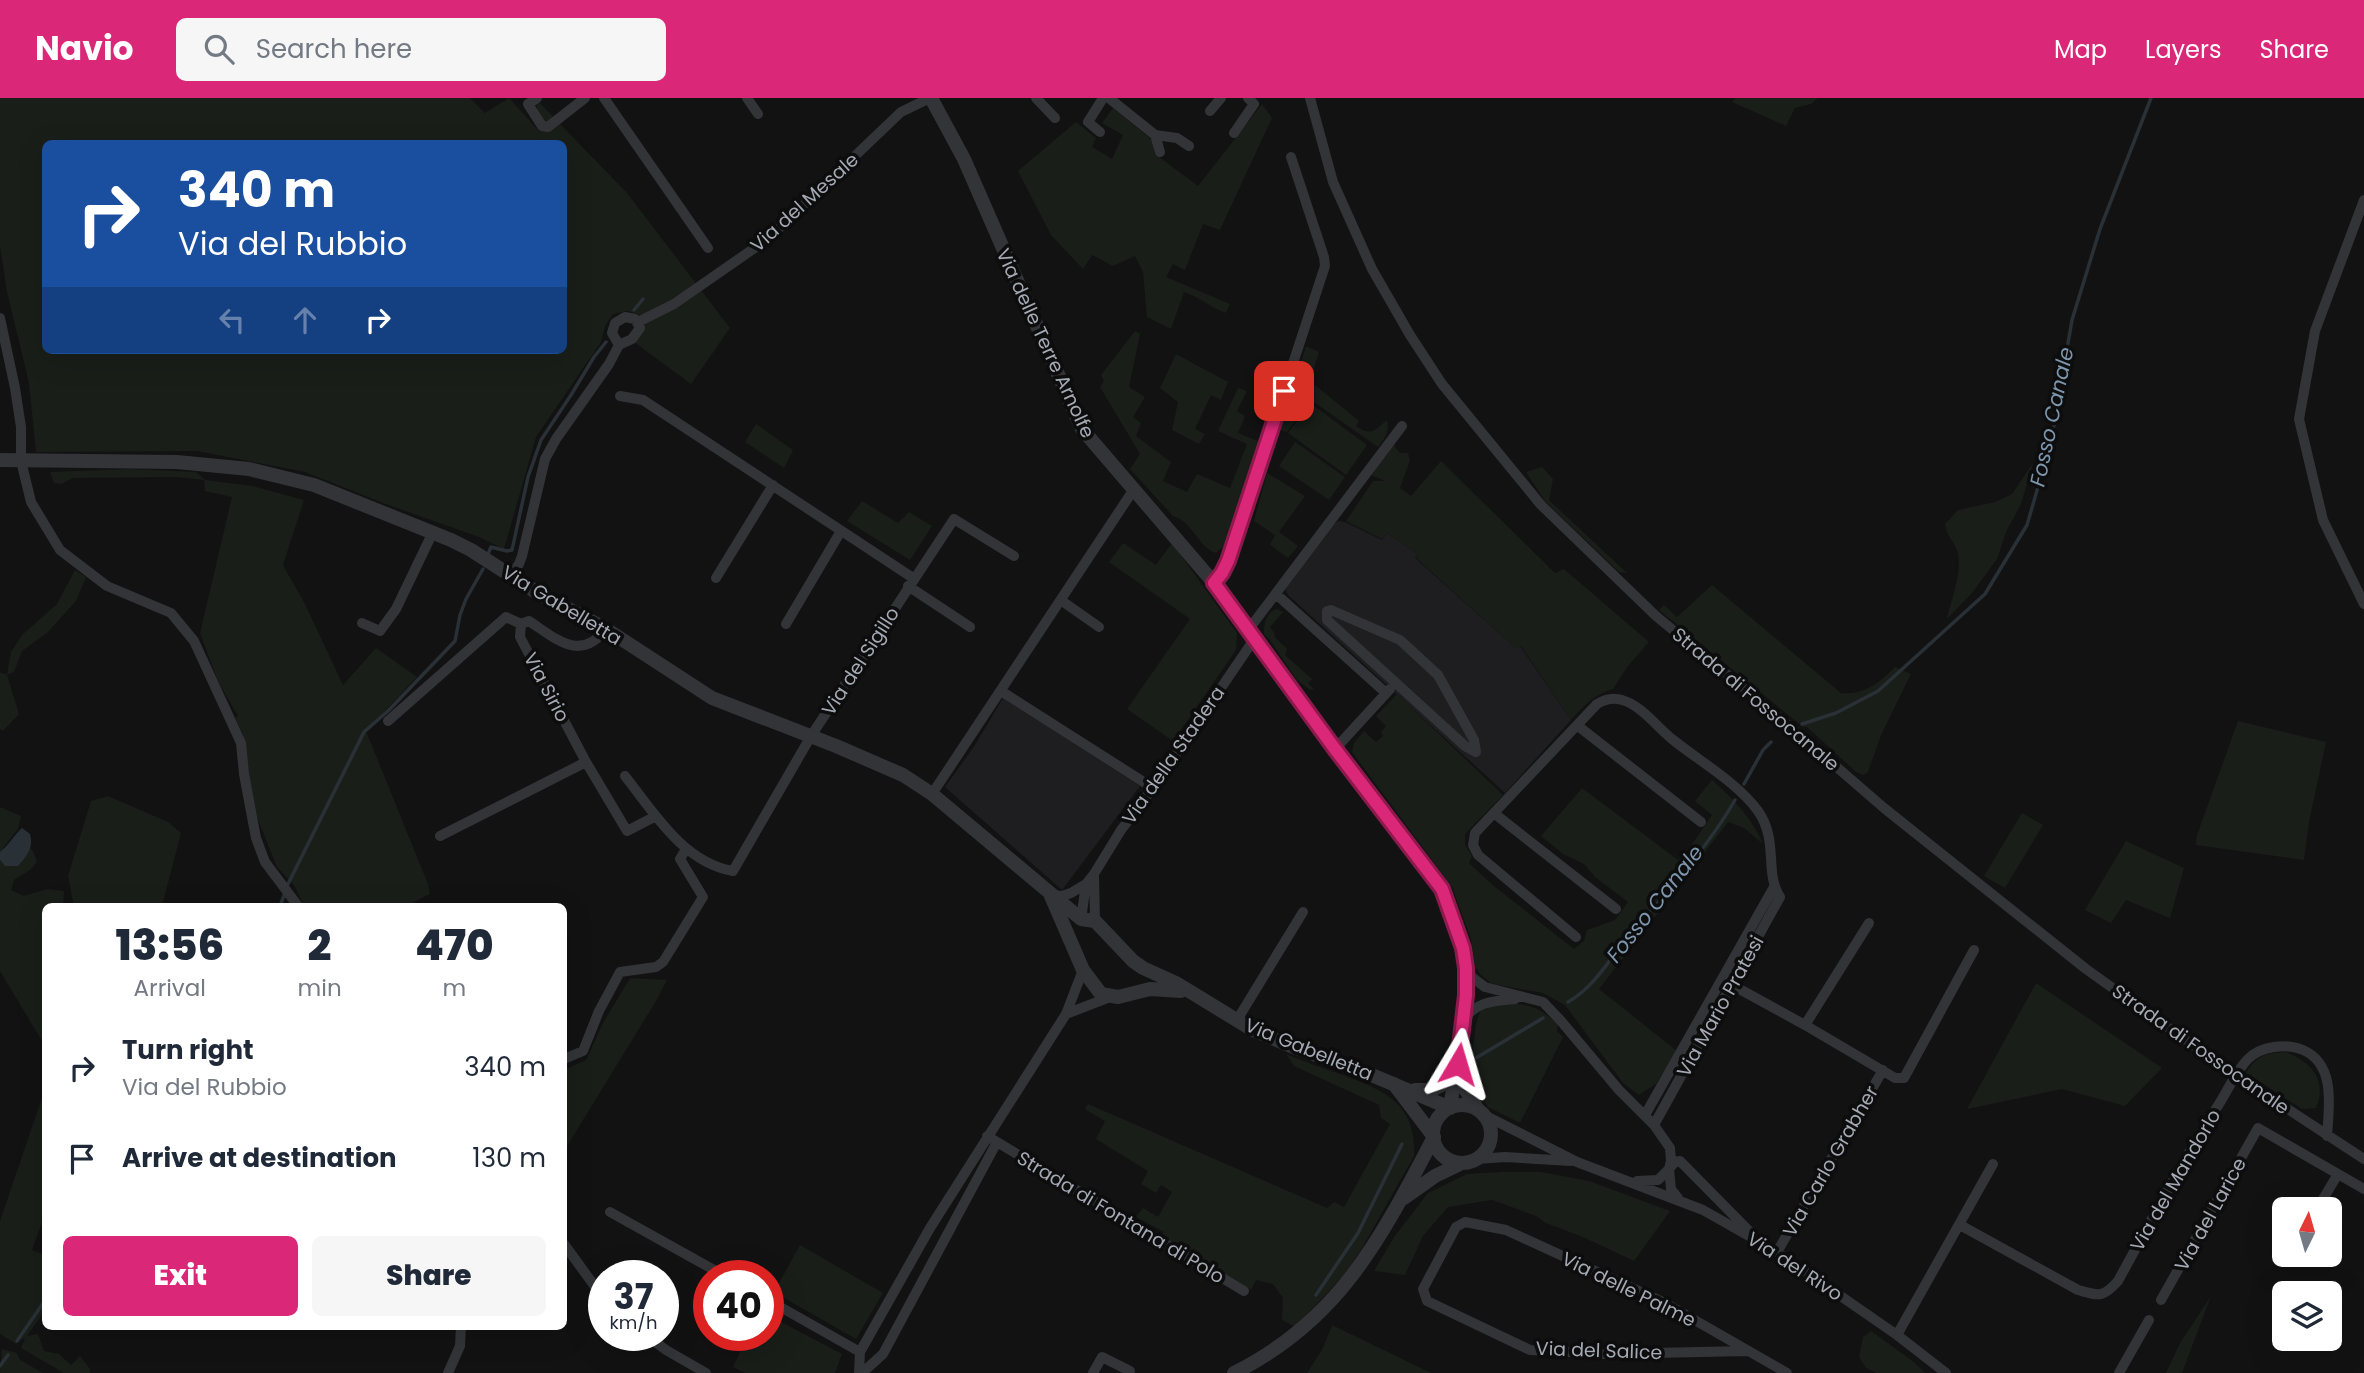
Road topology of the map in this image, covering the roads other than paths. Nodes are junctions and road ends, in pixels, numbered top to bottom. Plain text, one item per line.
1 (585, 98) edge
2 (604, 98) edge
3 (747, 98) edge
4 (930, 98) edge
5 (1036, 98) edge
6 (1103, 98) edge
7 (1109, 98) edge
8 (1221, 98) edge
9 (1248, 98) edge
10 (1310, 98) edge
11 (530, 100) edge
12 (1210, 111) dead end
13 (758, 114) dead end
14 (1055, 118) dead end
15 (1100, 132) dead end
16 (1234, 133) dead end
17 (1155, 135) junction
18 (1189, 146) dead end
19 (1160, 152) dead end
20 (1292, 157) dead end
21 (2364, 200) edge
22 (708, 248) dead end
23 (0, 318) edge
24 (638, 322) junction
25 (619, 345) junction
26 (620, 396) dead end
27 (1402, 426) dead end
28 (0, 460) edge
29 (21, 461) junction
30 (773, 485) junction
31 (1134, 489) junction
32 (841, 531) junction
33 (433, 532) junction
34 (1014, 556) dead end
35 (511, 575) junction
36 (716, 578) dead end
37 (911, 582) junction
38 (1214, 583) junction
39 (1276, 594) junction
40 (1062, 601) junction
41 (2364, 604) edge
42 (362, 623) dead end
43 (521, 624) junction
44 (786, 624) dead end
45 (970, 627) dead end
46 (1099, 627) dead end
47 (606, 629) junction
48 (1252, 634) junction
49 (1396, 682) junction
50 (1001, 691) junction
51 (1386, 693) junction
52 (388, 721) dead end
53 (1578, 726) junction
54 (811, 736) junction
55 (1335, 749) junction
56 (586, 762) junction
57 (625, 776) dead end
58 (1153, 788) junction
59 (932, 794) junction
60 (1495, 814) junction
61 (656, 816) junction
62 (1701, 822) dead end
63 (440, 836) dead end
64 (686, 849) junction
65 (1094, 874) junction
66 (1086, 884) junction
67 (1050, 895) junction
68 (296, 903) edge
69 (1616, 909) dead end
70 (1303, 912) dead end
71 (1088, 920) junction
72 (1869, 923) dead end
73 (1068, 935) junction
74 (1576, 937) dead end
75 (1974, 950) dead end
76 (1133, 961) junction
77 (1466, 968) junction
78 (1083, 970) junction
79 (1727, 983) junction
80 (1189, 992) junction
81 (1126, 994) junction
82 (1110, 997) junction
83 (1530, 999) junction
84 (1066, 1014) junction
85 (1237, 1020) junction
86 (1463, 1022) junction
87 (1805, 1025) junction
88 (567, 1058) edge
89 (1458, 1064) junction
90 (1883, 1070) junction
91 (1393, 1083) junction
92 (1410, 1090) junction
93 (1450, 1108) junction
94 (1481, 1112) junction
95 (1417, 1114) junction
96 (1645, 1115) junction
97 (1654, 1125) junction
98 (2327, 1136) junction
99 (1434, 1137) junction
100 (993, 1139) junction
101 (1423, 1158) junction
102 (2364, 1159) edge
103 (1469, 1161) junction
104 (1577, 1162) junction
105 (1993, 1164) dead end
106 (1669, 1170) junction
107 (2338, 1174) junction
108 (1631, 1181) junction
109 (2364, 1189) edge
110 (2324, 1197) edge
111 (1680, 1200) junction
112 (1400, 1201) junction
113 (610, 1212) dead end
114 (1465, 1222) joint
115 (1960, 1225) junction
116 (1760, 1242) junction
117 (567, 1248) edge
118 (1777, 1252) junction
119 (696, 1260) edge
120 (588, 1277) edge
121 (1244, 1291) dead end
122 (2161, 1300) dead end
123 (784, 1309) edge
124 (2149, 1320) dead end
125 (461, 1330) edge
126 (1897, 1335) junction
127 (668, 1351) edge
128 (1748, 1351) junction
129 (860, 1352) junction
130 (448, 1373) edge
131 (706, 1373) edge
132 (860, 1373) edge
133 (1093, 1373) edge
134 (1128, 1373) edge
135 (1234, 1373) edge
136 (1787, 1373) edge
137 (1945, 1373) edge
138 (2119, 1373) edge

1 - 11 street
2 - 22 street
3 - 13 street
4 - 24 street, Via del Mesale
4 - 31 street, Via delle Terre Arnolfe
5 - 14 street
6 - 15 street
7 - 17 street
8 - 12 street
9 - 16 street
10 - 98 street, Strada di Fossocanale, bridge
17 - 18 street
17 - 19 street
20 - 38 street
21 - 41 street
23 - 29 street
24 - 25 street, Via del Mesale
24 - 25 street, Via del Mesale
25 - 35 street, Via del Mesale
26 - 30 street, Via del Sigillo
27 - 39 street
28 - 29 street, Via Gabelletta
29 - 33 street, Via Gabelletta
29 - 68 street
30 - 32 street, Via del Sigillo
30 - 36 street
31 - 38 street, Via delle Terre Arnolfe
31 - 40 street
32 - 37 street, Via del Sigillo
32 - 44 street
33 - 35 street, Via Gabelletta
33 - 42 street
34 - 37 street, Via del Sigillo
35 - 47 street, Via Gabelletta
37 - 45 street, Via del Sigillo
37 - 54 street, Via del Sigillo
38 - 48 street, Via delle Terre Arnolfe
39 - 48 street
39 - 51 street
40 - 46 street
40 - 50 street
43 - 47 street, Via Sirio
43 - 52 street
43 - 56 street, Via Sirio
47 - 54 street, Via Gabelletta
48 - 55 street, Via delle Terre Arnolfe
48 - 58 street, Via della Stadera
49 - 49 street
49 - 51 street
50 - 58 street
50 - 59 street
51 - 55 street
53 - 60 street, Via Mario Pratesi
53 - 62 street
53 - 79 street, Via Mario Pratesi
54 - 59 street, Via Gabelletta
54 - 64 street
55 - 77 street, Via delle Terre Arnolfe
56 - 61 street, Via Sirio
56 - 63 street
57 - 61 street
58 - 65 street, Via della Stadera
59 - 67 street, Via Gabelletta
60 - 69 street
60 - 74 street, Via Mario Pratesi
61 - 64 street
64 - 88 street
65 - 66 street, Via della Stadera
65 - 71 street
66 - 67 street
66 - 71 street
67 - 71 street, Via Gabelletta
67 - 73 street, Via Gabelletta
70 - 85 street
71 - 73 street
71 - 76 street, Via Gabelletta
72 - 87 street
73 - 78 street, Via Gabelletta
75 - 90 street, Via Carlo Grabher
76 - 80 street, Via Gabelletta
76 - 81 street
77 - 83 street
77 - 86 street, Via delle Terre Arnolfe
78 - 82 street, Via Gabelletta
78 - 84 street, Strada di Fontana di Polo
79 - 87 street, Via Carlo Grabher
79 - 96 street, Via Mario Pratesi
79 - 97 street, Via Mario Pratesi
80 - 81 street, Via Gabelletta
80 - 85 street, Via Gabelletta
81 - 82 street, Via Gabelletta
82 - 84 street
83 - 86 street
83 - 96 street
84 - 100 street, Strada di Fontana di Polo
85 - 91 street, Via Gabelletta
86 - 89 street, Via delle Terre Arnolfe
87 - 90 street, Via Carlo Grabher
89 - 92 street
89 - 93 street, Via delle Terre Arnolfe
89 - 94 street, Via delle Terre Arnolfe
90 - 118 street, Via Carlo Grabher
91 - 92 street, Via Gabelletta
91 - 95 street, Via Gabelletta
92 - 93 street, Via Gabelletta
93 - 94 street
93 - 99 street
94 - 103 street
94 - 104 street
95 - 99 street, Via Gabelletta
95 - 101 street, Via Gabelletta
96 - 97 street
97 - 106 street
98 - 102 street, Strada di Fossocanale
98 - 115 street, Via del Mandorlo
99 - 101 street
99 - 103 street
100 - 121 street, Strada di Fontana di Polo
100 - 129 street, Strada di Fontana di Polo
100 - 132 street, Strada di Fontana di Polo
101 - 112 street
103 - 104 street
103 - 112 street
104 - 108 street
105 - 115 street
106 - 108 street
106 - 111 street
106 - 116 street
107 - 109 street
107 - 110 street
107 - 122 street, Via del Larice
108 - 111 street, Via del Rivo
111 - 116 street, Via del Rivo
112 - 135 street
113 - 119 street
114 - 128 street, Via delle Palme
114 - 128 street, Via del Salice
115 - 126 street
116 - 118 street, Via del Rivo
117 - 120 street
118 - 126 street, Via del Rivo
123 - 129 street
124 - 138 street
125 - 130 street
126 - 137 street, Via del Rivo
127 - 131 street
128 - 136 street, Via delle Palme
129 - 132 street, Strada di Fontana di Polo
133 - 134 street

